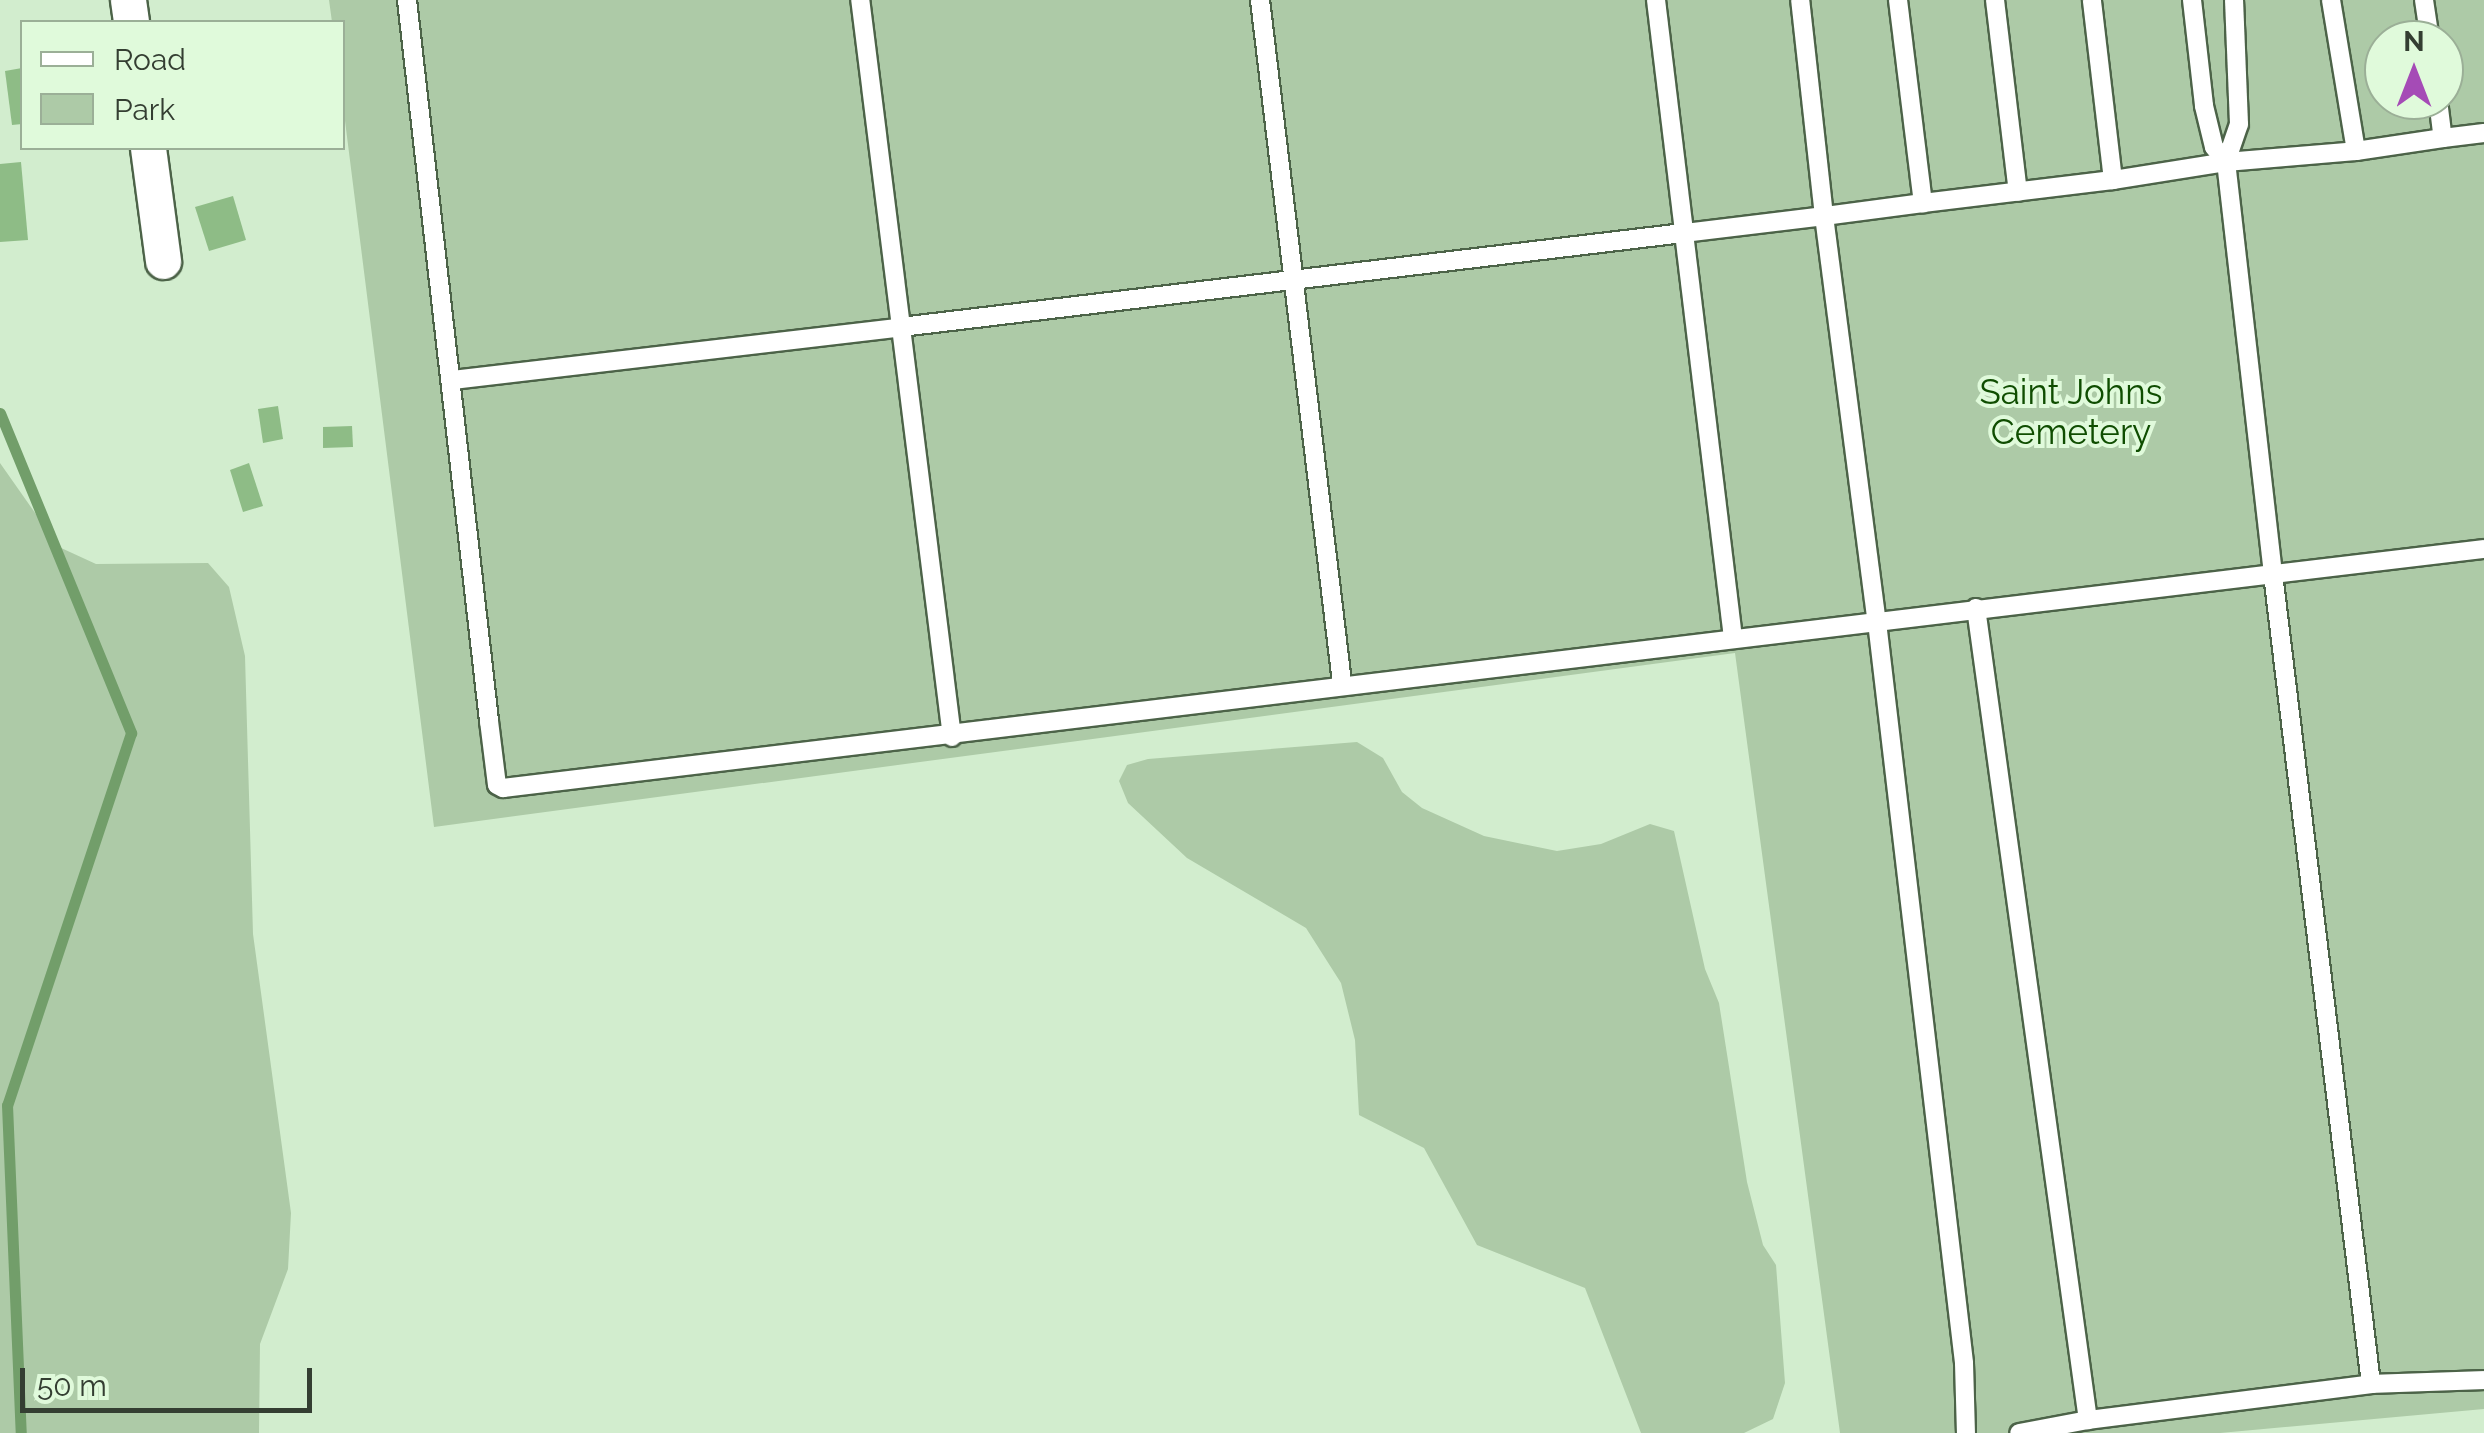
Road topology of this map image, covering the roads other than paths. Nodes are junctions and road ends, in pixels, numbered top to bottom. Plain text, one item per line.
1 (407, 0) edge
2 (860, 0) edge
3 (1260, 0) edge
4 (1656, 0) edge
5 (1800, 0) edge
6 (1898, 0) edge
7 (1995, 0) edge
8 (2092, 0) edge
9 (2192, 0) edge
10 (2234, 0) edge
11 (2331, 0) edge
12 (2441, 120) edge
13 (2484, 133) edge
14 (2443, 138) junction
15 (148, 150) edge
16 (2356, 151) junction
17 (2226, 162) junction
18 (2113, 180) junction
19 (2018, 192) junction
20 (1922, 203) junction
21 (1824, 216) junction
22 (1684, 232) junction
23 (163, 261) dead end
24 (1294, 280) junction
25 (901, 327) junction
26 (453, 380) junction
27 (2484, 548) edge
28 (2273, 574) junction
29 (1976, 608) junction
30 (1877, 622) junction
31 (1733, 637) junction
32 (1342, 683) junction
33 (952, 737) junction
34 (2484, 1380) edge
35 (2371, 1384) junction
36 (2088, 1420) junction
37 (1966, 1433) edge
38 (2019, 1433) edge

1 - 26 lane
2 - 25 lane
3 - 24 lane
4 - 22 lane
5 - 21 lane
6 - 20 lane
7 - 19 lane
8 - 18 lane
9 - 17 lane
10 - 17 lane
11 - 16 lane
12 - 14 lane
13 - 14 lane
14 - 16 lane
15 - 23 street
16 - 17 lane
17 - 18 lane
17 - 28 lane
18 - 19 lane
19 - 20 lane
20 - 21 lane
21 - 22 lane
21 - 30 lane
22 - 24 lane
22 - 31 lane
24 - 25 lane
24 - 32 lane
25 - 26 lane
25 - 33 lane
26 - 33 lane
27 - 28 lane
28 - 29 lane
28 - 35 lane
29 - 30 lane
29 - 36 lane
30 - 31 lane
30 - 37 lane
31 - 32 lane
32 - 33 lane
34 - 35 lane
35 - 36 lane
36 - 38 lane

